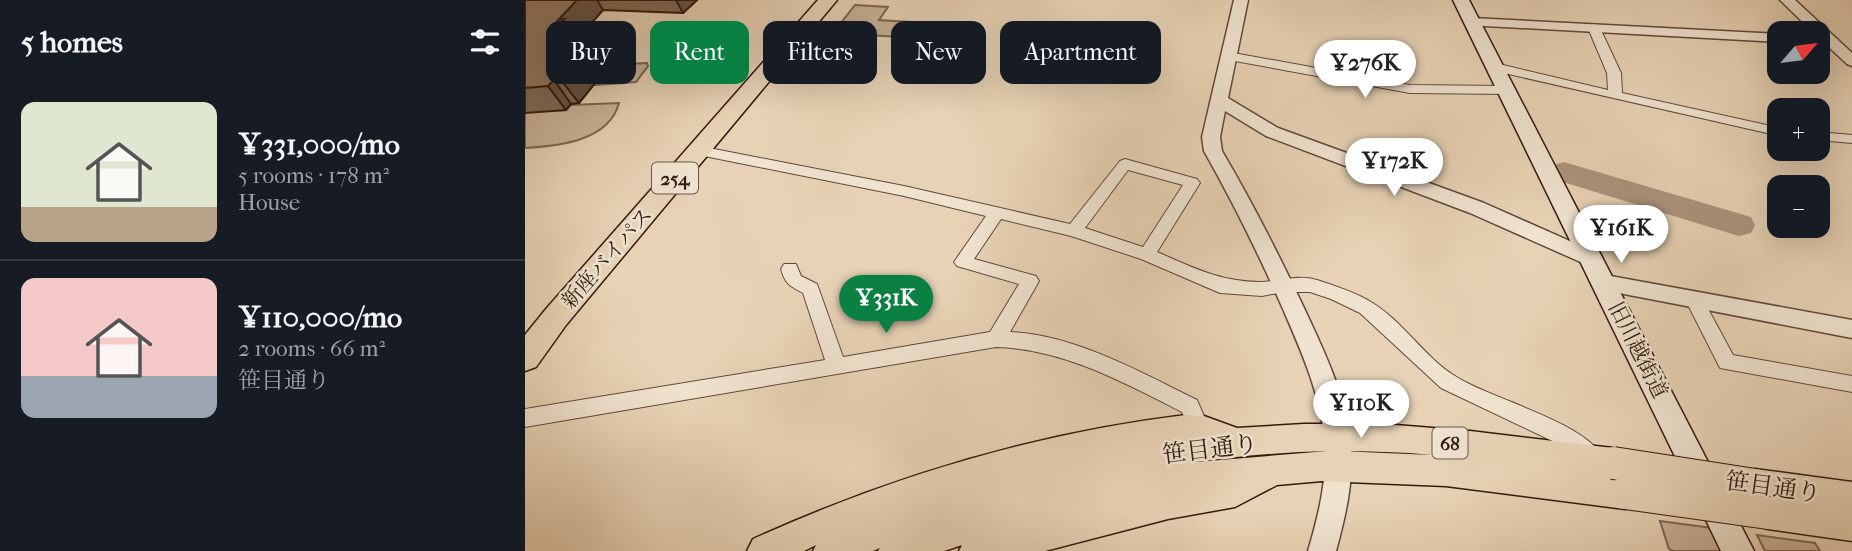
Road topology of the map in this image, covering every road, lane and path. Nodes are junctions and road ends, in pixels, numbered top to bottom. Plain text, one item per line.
1 (816, 0) edge
2 (828, 0) edge
3 (1241, 0) edge
4 (1787, 0) edge
5 (1467, 11) edge
6 (1806, 21) edge
7 (1594, 28) junction
8 (1767, 37) edge
9 (1831, 42) edge
10 (1852, 44) edge
11 (1831, 46) edge
12 (1228, 56) junction
13 (1852, 61) edge
14 (1495, 67) junction
15 (1508, 90) junction
16 (1615, 95) junction
17 (1219, 100) junction
18 (1767, 131) edge
19 (1830, 137) edge
20 (1852, 139) edge
21 (699, 151) junction
22 (995, 215) junction
23 (1074, 232) junction
24 (1147, 255) junction
25 (1592, 259) junction
26 (790, 270) dead end
27 (1605, 283) junction
28 (1283, 285) junction
29 (1694, 299) junction
30 (525, 329) edge
31 (1852, 329) edge
32 (996, 339) junction
33 (525, 358) edge
34 (836, 364) junction
35 (1852, 384) edge
36 (525, 418) edge
37 (1199, 428) junction
38 (1239, 444) junction
39 (1337, 452) junction
40 (1273, 470) junction
41 (1611, 472) junction
42 (1057, 486) junction
43 (1852, 498) edge
44 (1762, 499) junction
45 (1852, 524) edge
46 (765, 551) edge
47 (831, 551) edge
48 (897, 551) edge
49 (977, 551) edge
50 (1322, 551) edge
51 (1738, 551) edge

1 - 30 highway, 新座バイパス / 254
2 - 21 highway, 新座バイパス / 254
3 - 12 street
4 - 6 street
5 - 7 street
5 - 14 main road, 旧川越街道
7 - 8 street
7 - 16 street
9 - 10 street
11 - 13 street
12 - 15 street
12 - 17 street
14 - 15 main road, 旧川越街道
14 - 16 street
15 - 25 main road, 旧川越街道
16 - 18 street
17 - 25 street
17 - 28 street
19 - 20 street
21 - 22 street
21 - 33 highway, 新座バイパス / 254
22 - 23 street
22 - 32 street
23 - 24 street
23 - 24 street
24 - 28 street
25 - 27 main road, 旧川越街道
26 - 34 street
27 - 29 street
27 - 51 main road, 旧川越街道
28 - 39 street
28 - 41 street
29 - 31 street
29 - 35 street
32 - 34 street
32 - 37 street
34 - 36 street
37 - 38 main road
37 - 46 main road
38 - 39 main road, 笹目通り / 68
38 - 42 main road, 笹目通り / 68
39 - 40 main road, 笹目通り / 68
39 - 41 main road, 笹目通り / 68
39 - 41 main road, 笹目通り / 68
39 - 50 street
40 - 42 main road, 笹目通り / 68
40 - 49 main road
41 - 44 main road, 笹目通り / 68, bridge
42 - 47 main road, 笹目通り / 68
42 - 48 main road, 笹目通り / 68
43 - 44 main road, 笹目通り / 68
44 - 45 main road, 笹目通り / 68

